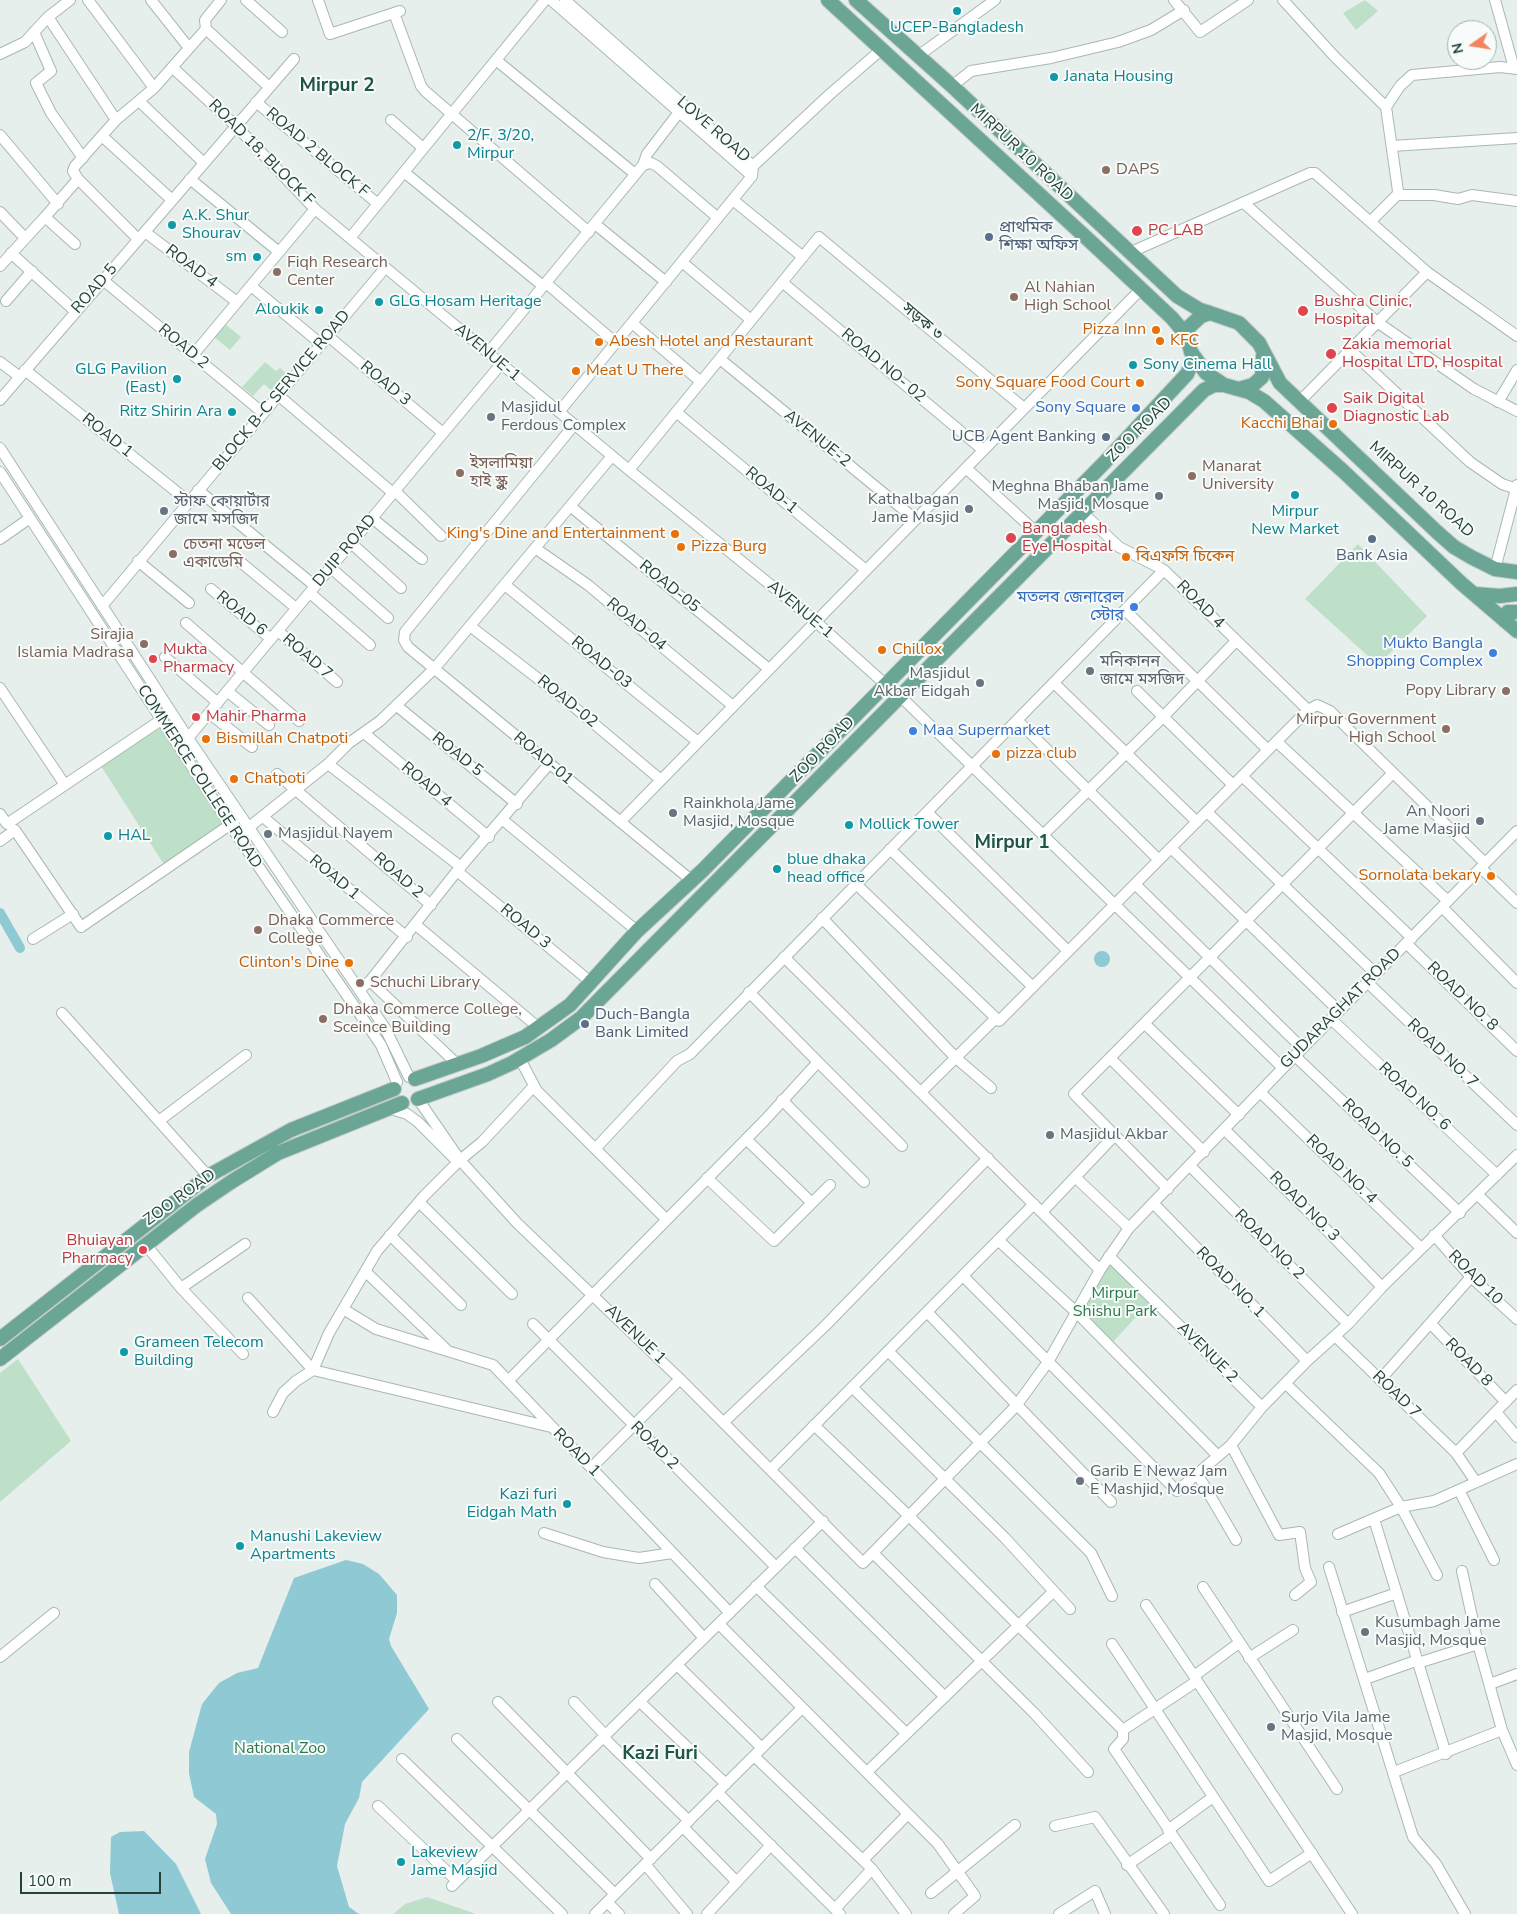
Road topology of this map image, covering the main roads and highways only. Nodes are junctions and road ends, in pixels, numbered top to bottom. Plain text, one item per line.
1 (828, 0) edge
2 (856, 0) edge
3 (1210, 313) junction
4 (1187, 336) junction
5 (1259, 343) junction
6 (1194, 358) junction
7 (1224, 385) junction
8 (1244, 390) junction
9 (1517, 572) edge
10 (1474, 593) junction
11 (1517, 594) edge
12 (1517, 612) edge
13 (1505, 620) junction
14 (1517, 631) edge
15 (885, 684) junction
16 (900, 696) junction
17 (703, 870) junction
18 (716, 884) junction
19 (594, 981) junction
20 (610, 990) junction
21 (404, 1082) junction
22 (418, 1099) junction
23 (402, 1103) junction
24 (212, 1174) junction
25 (226, 1186) junction
26 (0, 1339) edge
27 (0, 1359) edge

1 - 4 main road, MIRPUR 10 ROAD
2 - 3 main road, MIRPUR 10 ROAD
3 - 4 main road
3 - 5 main road
4 - 6 main road
5 - 8 main road
5 - 9 main road, MIRPUR 10 ROAD
6 - 7 main road
6 - 15 main road, ZOO ROAD
7 - 8 main road
7 - 16 main road, ZOO ROAD
8 - 10 main road
10 - 11 main road
10 - 13 main road
12 - 13 main road
13 - 14 main road
15 - 16 main road
15 - 17 main road, ZOO ROAD
16 - 18 main road, ZOO ROAD
17 - 18 main road
17 - 19 main road, ZOO ROAD
18 - 20 main road, ZOO ROAD
19 - 20 main road
19 - 21 main road, ZOO ROAD
20 - 22 main road, ZOO ROAD
21 - 22 main road
21 - 23 main road
21 - 24 main road, ZOO ROAD
22 - 23 main road, ZOO ROAD
23 - 25 main road, ZOO ROAD
24 - 25 main road
24 - 26 main road, ZOO ROAD
25 - 27 main road, ZOO ROAD

